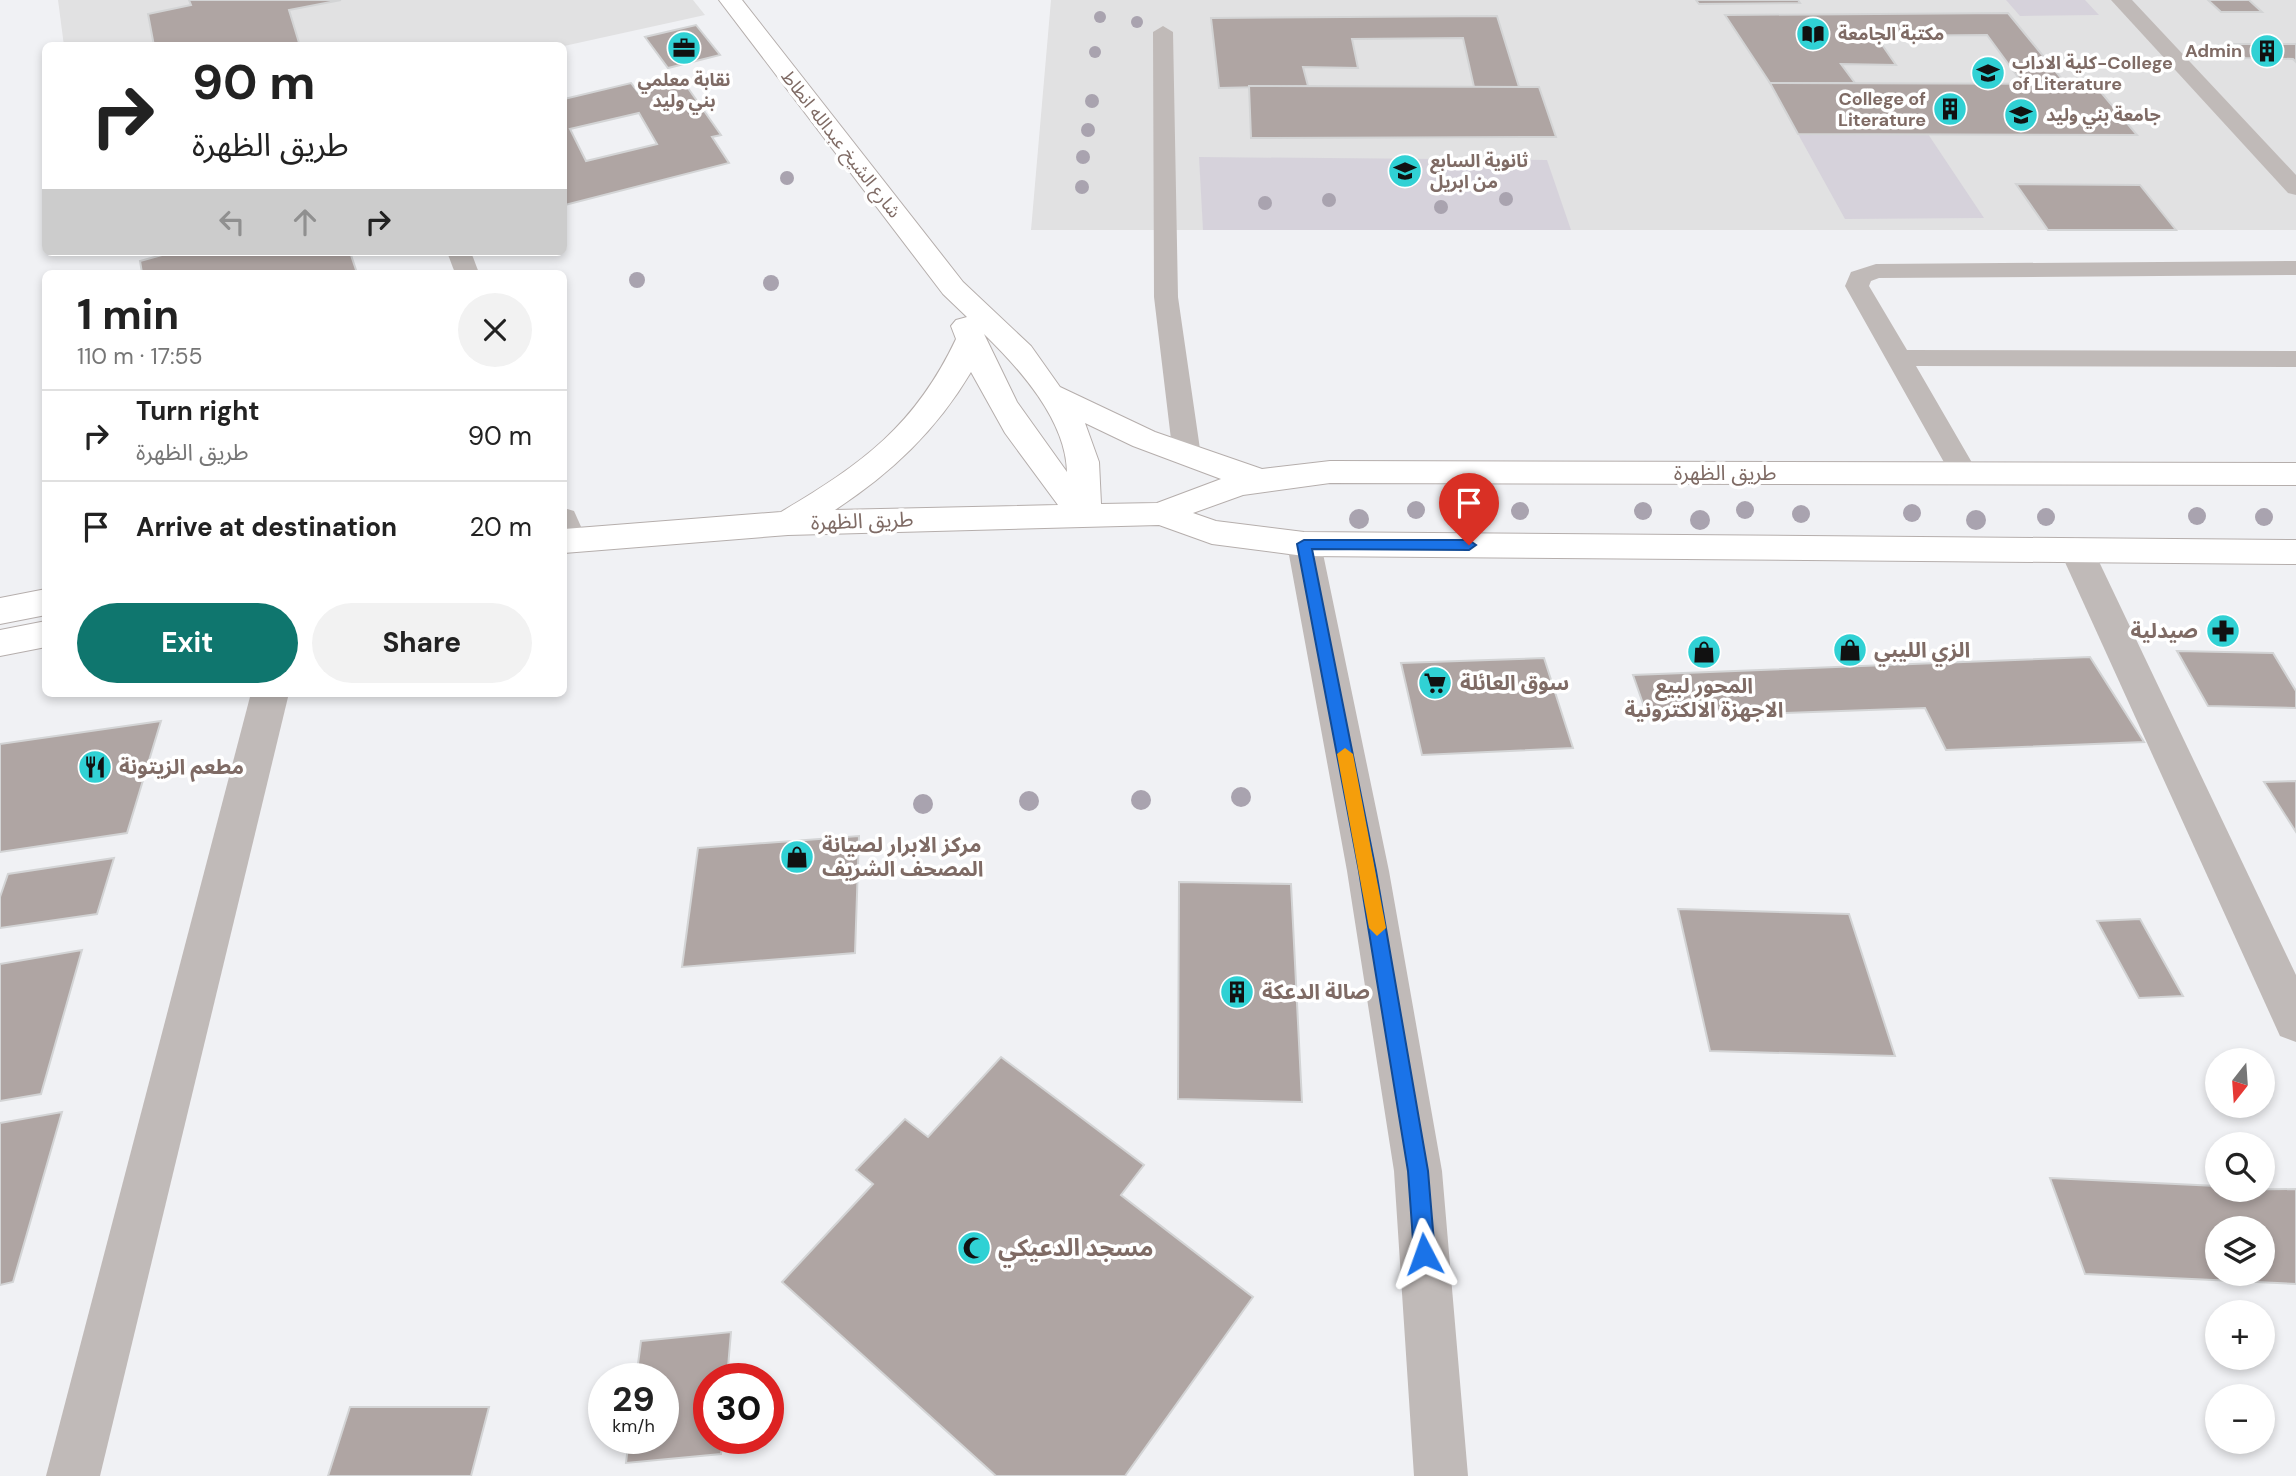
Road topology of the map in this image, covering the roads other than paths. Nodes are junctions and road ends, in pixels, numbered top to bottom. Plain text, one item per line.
1 (730, 0) edge
2 (2121, 0) edge
3 (1163, 32) dead end
4 (2296, 188) edge
5 (2296, 268) edge
6 (953, 288) junction
7 (971, 339) junction
8 (1898, 358) junction
9 (2296, 359) edge
10 (1048, 392) junction
11 (1187, 456) junction
12 (1964, 473) junction
13 (2296, 474) edge
14 (1255, 479) junction
15 (1085, 514) junction
16 (1162, 514) junction
17 (788, 523) junction
18 (567, 533) edge
19 (1304, 544) junction
20 (2076, 549) junction
21 (2296, 552) edge
22 (42, 603) edge
23 (0, 611) edge
24 (42, 635) edge
25 (0, 643) edge
26 (269, 697) edge
27 (2296, 1022) edge
28 (73, 1476) edge
29 (1441, 1476) edge

1 - 6 main road, شارع الشيخ عبدالله انطاط
2 - 4 lane
3 - 11 lane
5 - 8 lane
6 - 7 main road, شارع الشيخ عبدالله انطاط
6 - 10 main road, شارع الشيخ عبدالله انطاط
7 - 15 main road, شارع الشيخ عبدالله انطاط
7 - 17 main road
8 - 9 lane
8 - 12 lane
10 - 11 main road
10 - 15 main road, شارع الشيخ عبدالله انطاط
11 - 14 main road
12 - 13 main road, طريق الظهرة
12 - 14 main road, طريق الظهرة
14 - 16 main road, طريق الظهرة
15 - 16 main road, طريق الظهرة
15 - 17 main road, طريق الظهرة
16 - 19 main road, طريق الظهرة
17 - 18 main road, طريق الظهرة
19 - 20 main road, طريق الظهرة
19 - 29 street
20 - 21 main road, طريق الظهرة
20 - 27 street
22 - 23 main road
24 - 25 main road
26 - 28 street

